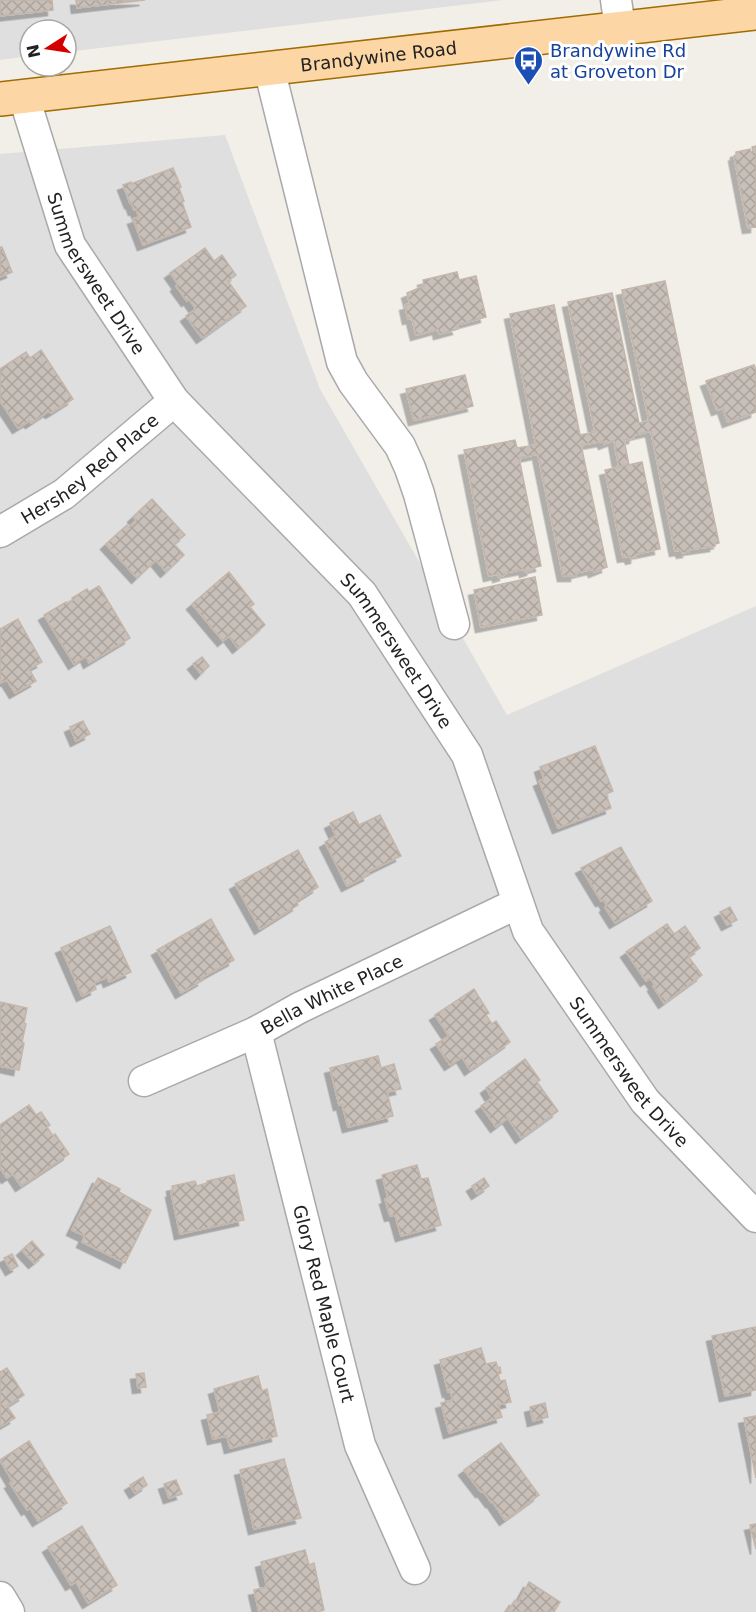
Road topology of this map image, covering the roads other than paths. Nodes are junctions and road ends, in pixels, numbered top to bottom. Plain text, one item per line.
1 (756, 13) edge
2 (618, 14) edge
3 (269, 68) junction
4 (12, 98) edge
5 (174, 401) junction
6 (0, 532) edge
7 (454, 624) dead end
8 (518, 903) junction
9 (256, 1032) junction
10 (144, 1081) dead end
11 (756, 1216) edge
12 (415, 1569) dead end
13 (0, 1597) edge
14 (9, 1612) edge

1 - 2 main road, Brandywine Road
2 - 3 main road, Brandywine Road
3 - 4 main road, Brandywine Road
3 - 7 street
4 - 5 street, Summersweet Drive
5 - 6 street, Hershey Red Place
5 - 8 street, Summersweet Drive
8 - 9 street, Bella White Place
8 - 11 street, Summersweet Drive
9 - 10 street, Bella White Place
9 - 12 street, Glory Red Maple Court
13 - 14 street

